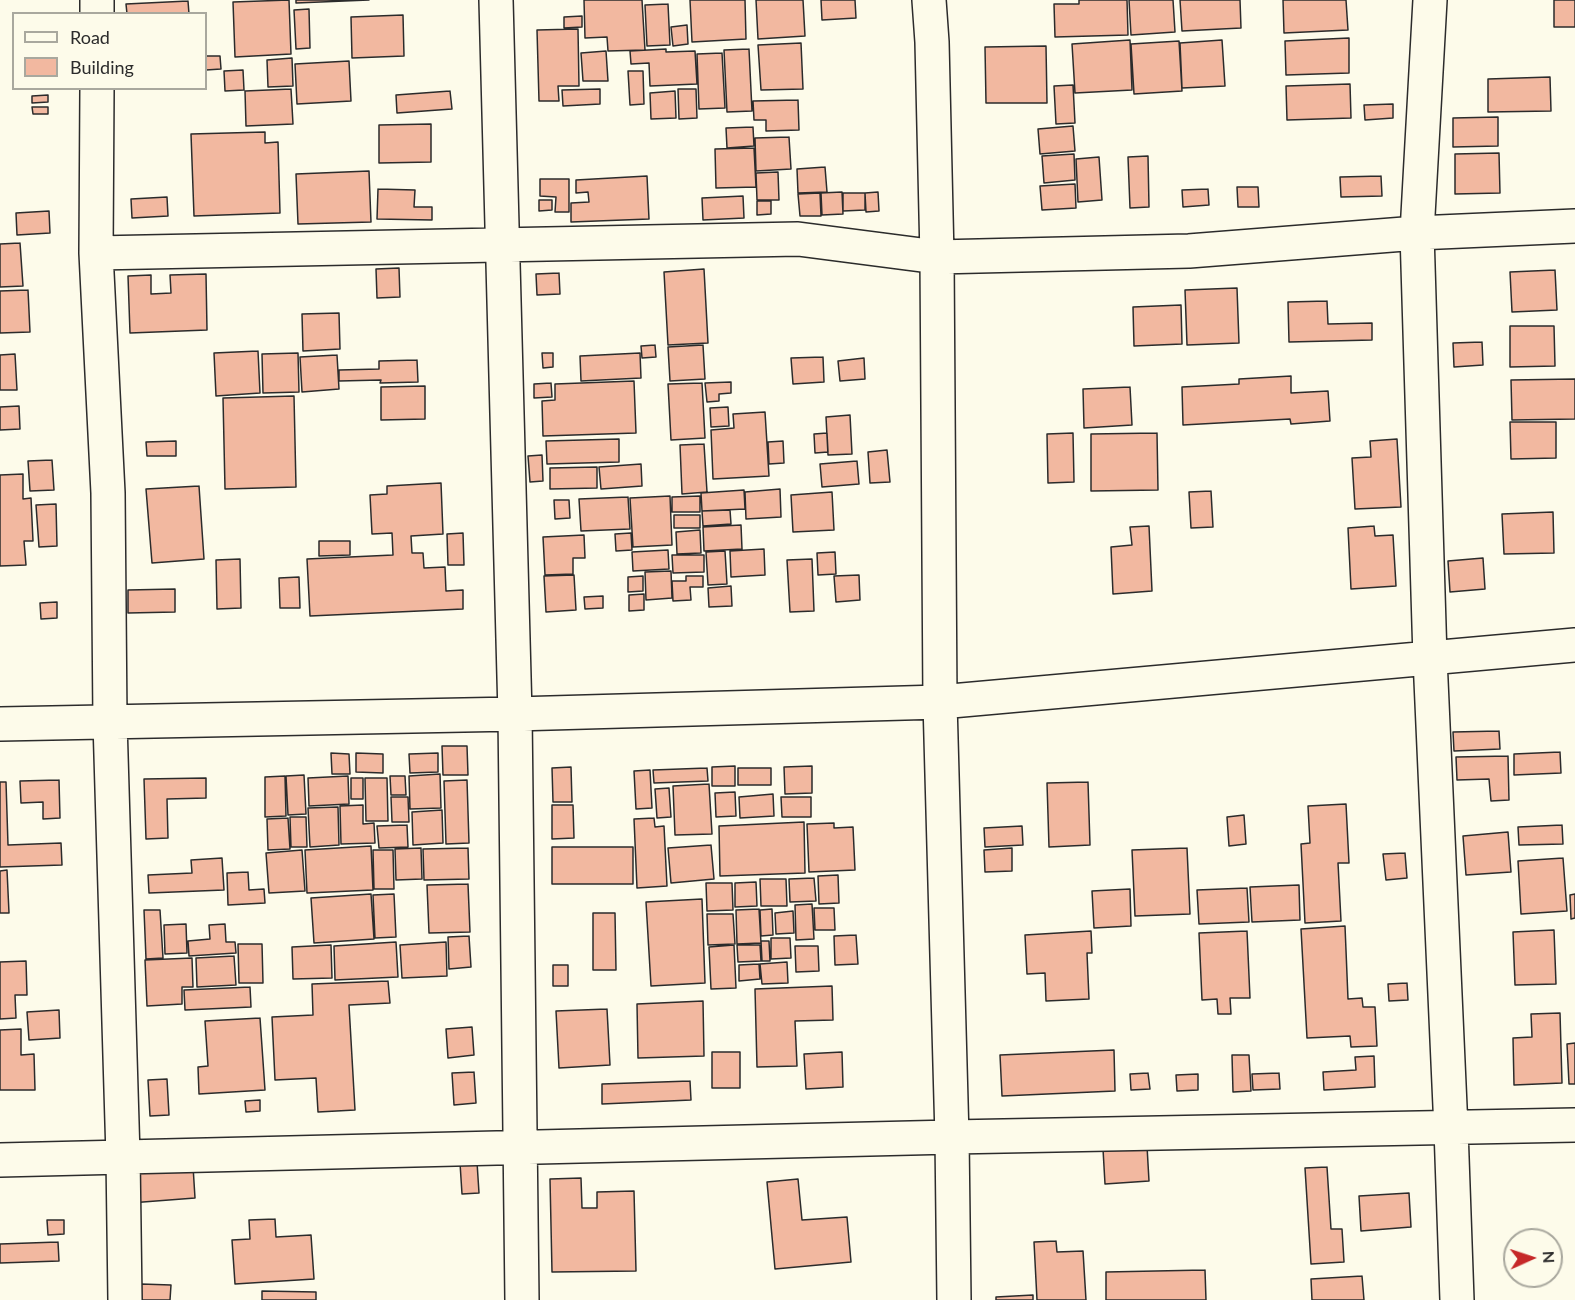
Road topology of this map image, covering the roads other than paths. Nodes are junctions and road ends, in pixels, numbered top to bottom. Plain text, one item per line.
1 (496, 0) edge
2 (929, 0) edge
3 (1430, 0) edge
4 (97, 90) edge
5 (1575, 226) edge
6 (1417, 233) junction
7 (503, 246) junction
8 (96, 253) junction
9 (937, 257) junction
10 (1575, 645) edge
11 (1430, 658) junction
12 (940, 702) junction
13 (515, 714) junction
14 (110, 722) junction
15 (0, 724) edge
16 (1575, 1125) edge
17 (1451, 1129) junction
18 (952, 1137) junction
19 (520, 1149) junction
20 (123, 1156) junction
21 (0, 1160) edge
22 (125, 1300) edge
23 (522, 1300) edge
24 (954, 1300) edge
25 (1457, 1300) edge

1 - 7 street
2 - 9 street
3 - 6 street
4 - 8 street
5 - 6 street
6 - 9 street
6 - 11 street
7 - 8 street
7 - 9 street
7 - 13 street
8 - 14 street
9 - 12 street
10 - 11 street
11 - 12 street
11 - 17 street
12 - 13 street
12 - 18 street
13 - 14 street
13 - 19 street
14 - 15 street
14 - 20 street
16 - 17 street
17 - 18 street
17 - 25 street
18 - 19 street
18 - 24 street
19 - 20 street
19 - 23 street
20 - 21 street
20 - 22 street

